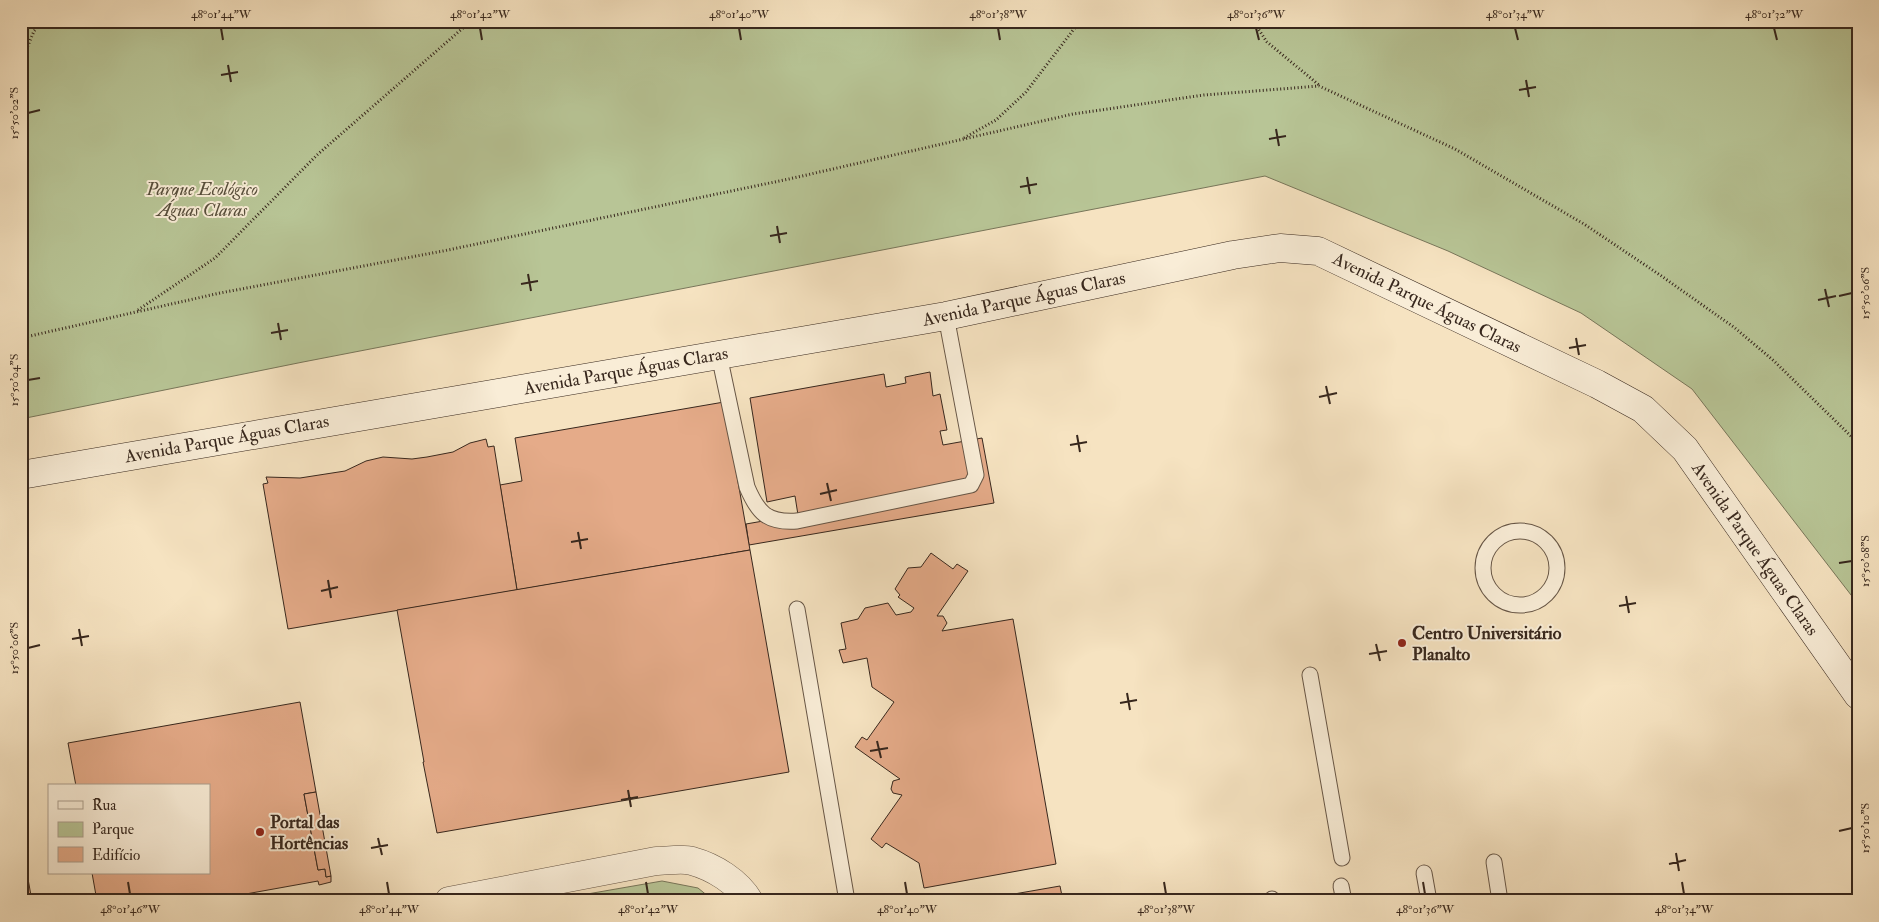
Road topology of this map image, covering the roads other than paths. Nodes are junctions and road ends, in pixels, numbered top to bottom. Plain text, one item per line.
1 (946, 316) junction
2 (719, 354) junction
3 (21, 474) edge
4 (1549, 593) joint
5 (798, 609) dead end
6 (1310, 675) dead end
7 (1858, 695) edge
8 (1342, 858) dead end
9 (1494, 862) dead end
10 (1424, 873) dead end
11 (845, 900) edge
12 (449, 901) edge
13 (749, 901) edge
14 (1429, 901) edge
15 (1500, 901) edge

1 - 2 street, Avenida Parque Águas Claras
1 - 2 lane
1 - 7 street, Avenida Parque Águas Claras
2 - 3 street, Avenida Parque Águas Claras
4 - 4 lane
5 - 11 lane
6 - 8 lane
9 - 15 lane
10 - 14 lane
12 - 13 street

